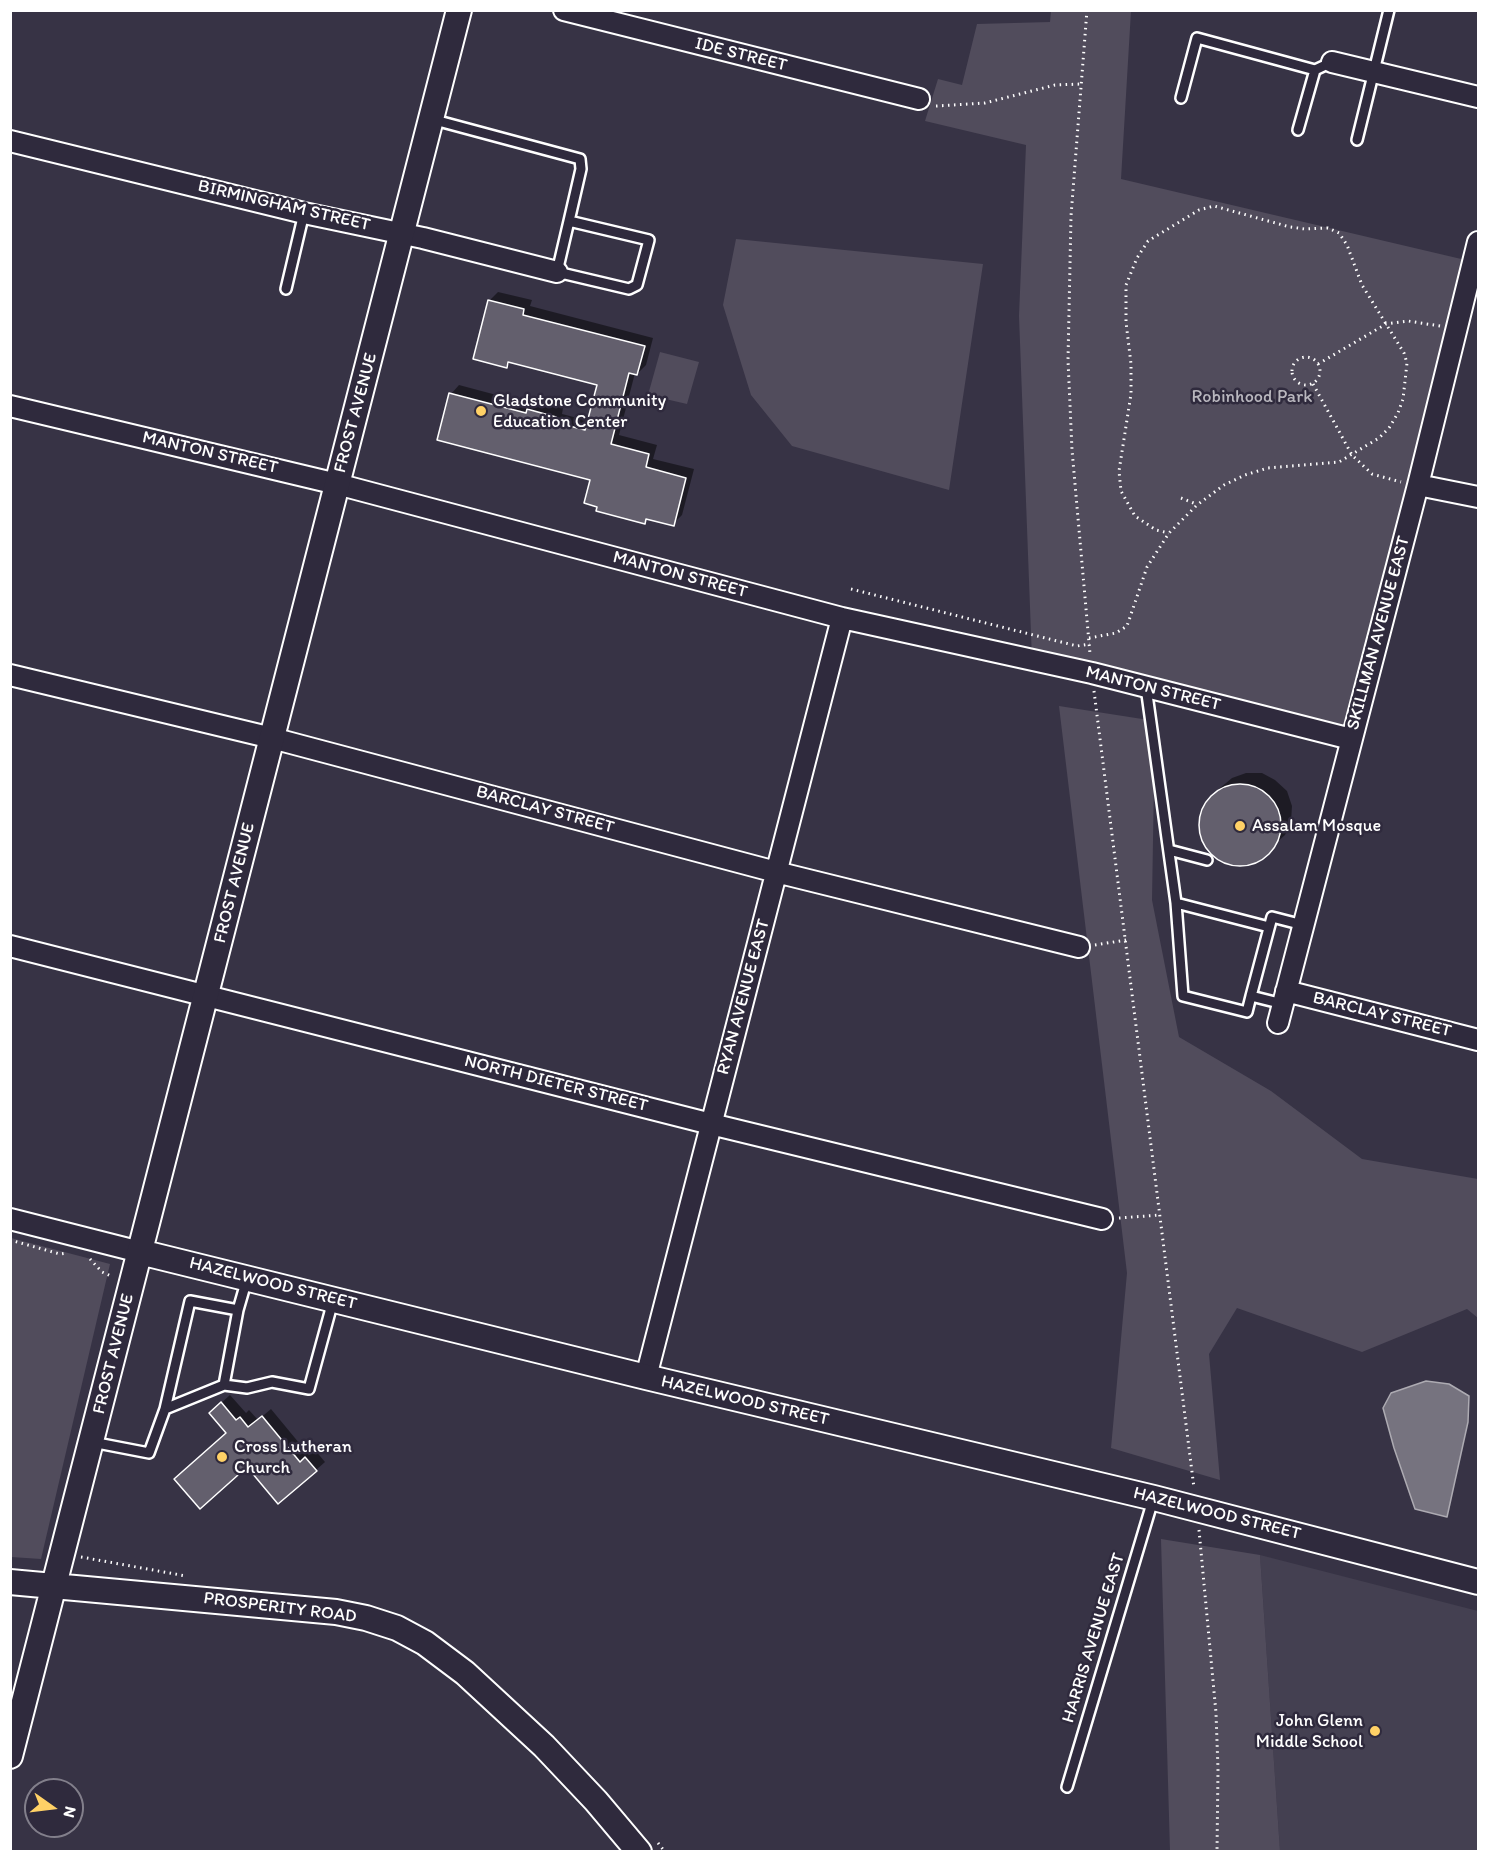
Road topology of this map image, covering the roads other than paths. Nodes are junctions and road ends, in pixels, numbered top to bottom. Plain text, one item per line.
1 (459, 10) edge
2 (564, 10) edge
3 (1389, 10) edge
4 (1323, 66) junction
5 (1374, 72) junction
6 (1479, 97) edge
7 (1181, 98) dead end
8 (919, 99) road end
9 (431, 119) junction
10 (1298, 130) dead end
11 (1357, 140) dead end
12 (10, 141) edge
13 (304, 213) junction
14 (569, 221) junction
15 (403, 234) junction
16 (1479, 242) edge
17 (557, 272) junction
18 (286, 289) dead end
19 (10, 406) edge
20 (337, 484) junction
21 (1418, 486) junction
22 (1479, 497) edge
23 (842, 618) junction
24 (10, 675) edge
25 (1146, 687) junction
26 (272, 738) junction
27 (1351, 739) junction
28 (1169, 850) junction
29 (1207, 860) dead end
30 (776, 872) junction
31 (1176, 903) junction
32 (1303, 925) junction
33 (1269, 927) junction
34 (10, 946) edge
35 (1079, 947) road end
36 (206, 995) junction
37 (1251, 996) junction
38 (1282, 1006) junction
39 (1479, 1040) edge
40 (711, 1124) junction
41 (10, 1219) edge
42 (1102, 1219) road end
43 (140, 1252) junction
44 (247, 1278) junction
45 (330, 1299) junction
46 (238, 1310) junction
47 (646, 1377) junction
48 (224, 1385) junction
49 (165, 1409) junction
50 (91, 1442) junction
51 (1154, 1497) junction
52 (10, 1582) edge
53 (1479, 1582) edge
54 (54, 1585) junction
55 (10, 1756) edge
56 (1067, 1788) dead end
57 (645, 1843) edge

1 - 9 street, FROST AVENUE
2 - 8 street, IDE STREET
3 - 5 lane
4 - 5 street
4 - 7 lane
4 - 10 lane
5 - 6 street
5 - 11 lane
9 - 14 lane
9 - 15 street, FROST AVENUE
12 - 13 street, BIRMINGHAM STREET
13 - 15 street, BIRMINGHAM STREET
13 - 18 lane
14 - 17 lane
14 - 17 lane
15 - 17 street, BIRMINGHAM STREET
15 - 20 street, FROST AVENUE
16 - 21 street, SKILLMAN AVENUE EAST
19 - 20 street, MANTON STREET
20 - 23 street, MANTON STREET
20 - 26 street, FROST AVENUE
21 - 22 street
21 - 27 street, SKILLMAN AVENUE EAST
23 - 25 street, MANTON STREET
23 - 30 street, RYAN AVENUE EAST
24 - 26 street, BARCLAY STREET
25 - 27 street, MANTON STREET
25 - 28 lane
26 - 30 street, BARCLAY STREET
26 - 36 street, FROST AVENUE
27 - 32 street, SKILLMAN AVENUE EAST
28 - 29 lane
28 - 31 lane
30 - 35 street, BARCLAY STREET
30 - 40 street, RYAN AVENUE EAST
31 - 33 lane
31 - 37 lane
32 - 33 lane
32 - 38 street, SKILLMAN AVENUE EAST
33 - 37 lane
34 - 36 street, NORTH DIETER STREET
36 - 40 street, NORTH DIETER STREET
36 - 43 street, FROST AVENUE
37 - 38 lane
38 - 39 street, BARCLAY STREET
40 - 42 street, NORTH DIETER STREET
40 - 47 street, RYAN AVENUE EAST
41 - 43 street, HAZELWOOD STREET
43 - 44 street, HAZELWOOD STREET
43 - 50 street, FROST AVENUE
44 - 45 street, HAZELWOOD STREET
44 - 46 lane
45 - 47 street, HAZELWOOD STREET
45 - 48 lane
46 - 48 lane
46 - 49 lane
47 - 51 street, HAZELWOOD STREET
48 - 49 lane
49 - 50 lane
50 - 54 street, FROST AVENUE
51 - 53 street, HAZELWOOD STREET
51 - 56 lane, HARRIS AVENUE EAST
52 - 54 street, PROSPERITY ROAD
54 - 55 street, FROST AVENUE
54 - 57 street, PROSPERITY ROAD

